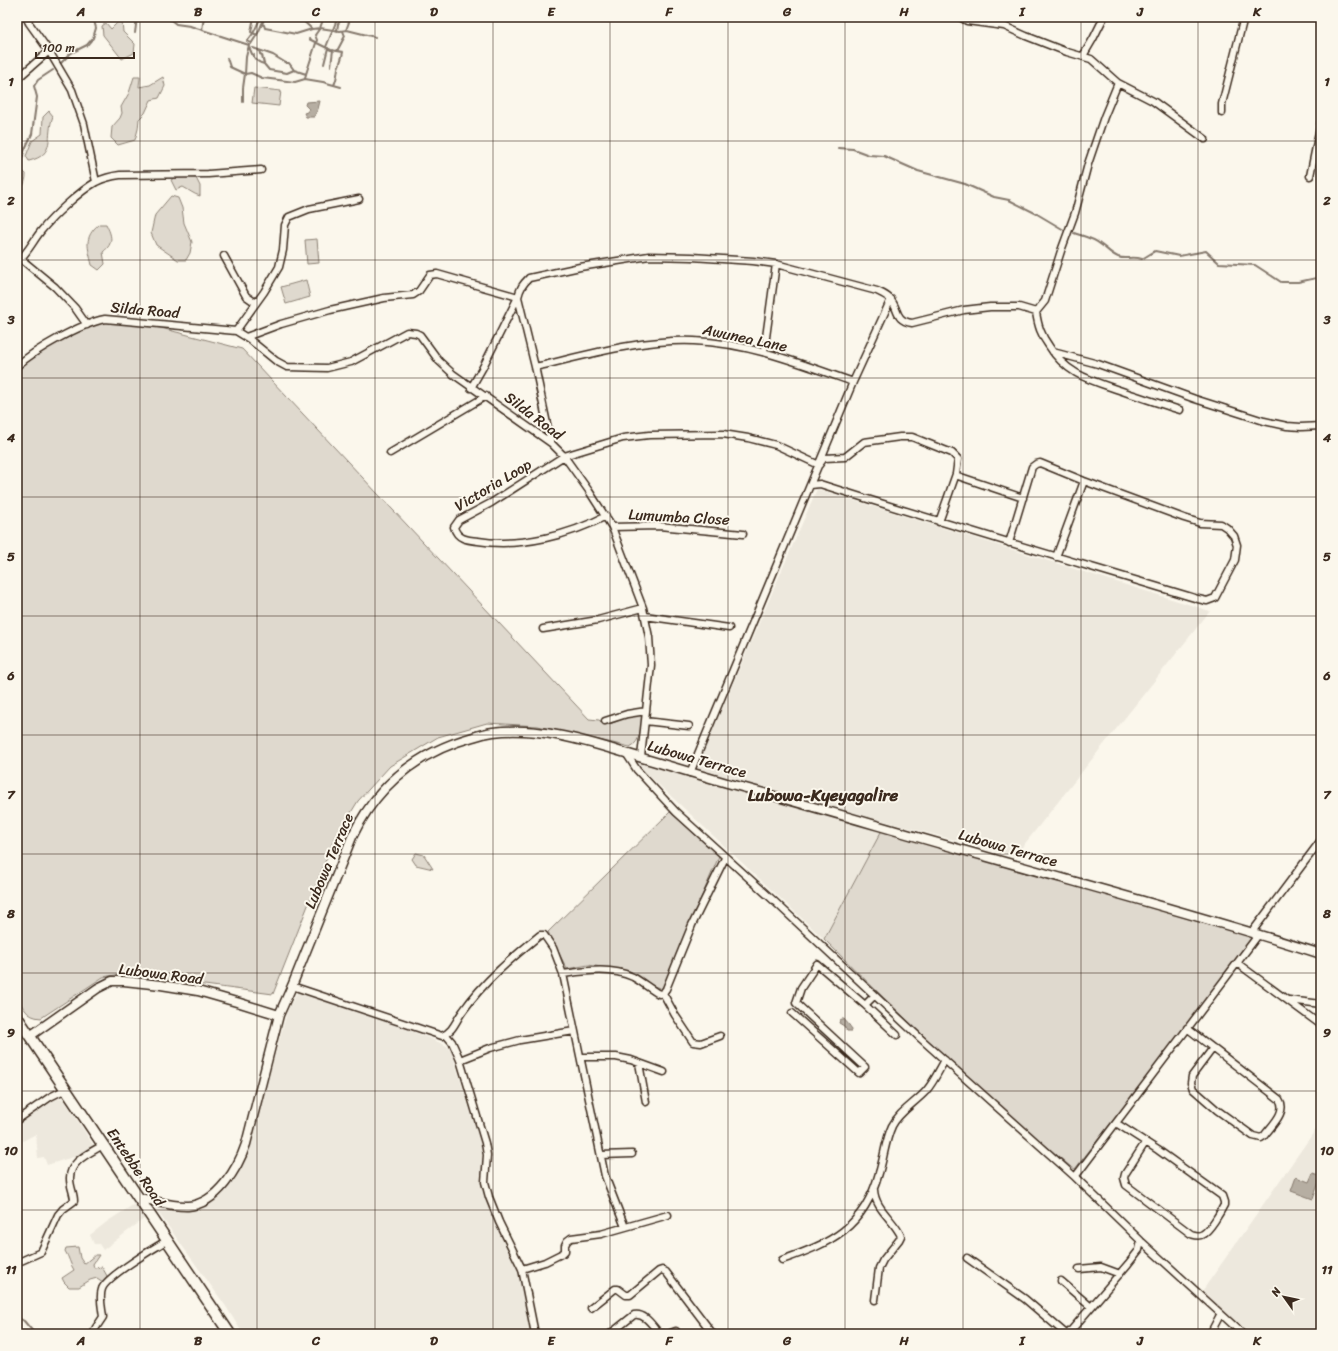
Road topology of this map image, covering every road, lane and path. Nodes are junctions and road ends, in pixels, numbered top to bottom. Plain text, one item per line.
1 (26, 17) edge
2 (960, 17) edge
3 (1104, 17) edge
4 (1244, 17) edge
5 (50, 50) junction
6 (1083, 56) junction
7 (17, 79) edge
8 (1118, 83) junction
9 (1222, 113) dead end
10 (1321, 122) edge
11 (1205, 139) dead end
12 (261, 170) dead end
13 (1310, 176) dead end
14 (96, 182) junction
15 (359, 199) dead end
16 (224, 256) dead end
17 (19, 261) edge
18 (776, 264) junction
19 (518, 297) junction
20 (891, 299) junction
21 (256, 303) junction
22 (1036, 312) junction
23 (87, 325) junction
24 (236, 331) junction
25 (246, 336) junction
26 (764, 352) junction
27 (1052, 352) junction
28 (17, 366) edge
29 (535, 367) junction
30 (853, 382) junction
31 (471, 388) junction
32 (486, 396) junction
33 (1180, 410) dead end
34 (1321, 426) edge
35 (551, 443) junction
36 (390, 453) dead end
37 (564, 456) junction
38 (819, 465) junction
39 (956, 474) junction
40 (1084, 482) junction
41 (811, 485) junction
42 (1023, 498) junction
43 (606, 516) junction
44 (939, 522) junction
45 (612, 527) junction
46 (743, 534) dead end
47 (1009, 543) junction
48 (1056, 557) junction
49 (643, 608) junction
50 (645, 616) junction
51 (729, 628) dead end
52 (543, 629) dead end
53 (646, 712) junction
54 (604, 721) dead end
55 (645, 721) junction
56 (689, 726) dead end
57 (626, 753) junction
58 (641, 757) junction
59 (690, 773) junction
60 (1321, 840) edge
61 (725, 858) junction
62 (1255, 933) junction
63 (1321, 954) edge
64 (1237, 963) junction
65 (563, 974) junction
66 (292, 986) junction
67 (663, 993) junction
68 (874, 996) junction
69 (1288, 1000) junction
70 (1321, 1004) edge
71 (865, 1005) junction
72 (792, 1013) dead end
73 (279, 1016) junction
74 (17, 1017) edge
75 (1321, 1025) edge
76 (1187, 1028) junction
77 (574, 1031) junction
78 (446, 1035) junction
79 (897, 1035) dead end
80 (30, 1036) junction
81 (720, 1036) dead end
82 (1213, 1048) junction
83 (581, 1057) junction
84 (460, 1060) junction
85 (945, 1060) junction
86 (639, 1063) junction
87 (664, 1072) dead end
88 (66, 1089) junction
89 (646, 1102) dead end
90 (17, 1120) edge
91 (1116, 1123) junction
92 (1145, 1143) junction
93 (103, 1145) junction
94 (632, 1154) dead end
95 (601, 1155) junction
96 (1075, 1177) junction
97 (874, 1190) junction
98 (139, 1198) junction
99 (668, 1215) dead end
100 (625, 1227) junction
101 (166, 1241) junction
102 (1141, 1241) junction
103 (967, 1258) dead end
104 (782, 1260) dead end
105 (21, 1261) dead end
106 (522, 1269) junction
107 (1079, 1269) dead end
108 (1120, 1274) junction
109 (1061, 1281) dead end
110 (875, 1300) dead end
111 (1091, 1307) junction
112 (591, 1308) dead end
113 (1220, 1315) junction
114 (676, 1331) dead end
115 (656, 1333) edge
116 (94, 1334) edge
117 (230, 1334) edge
118 (535, 1334) edge
119 (610, 1334) edge
120 (666, 1334) edge
121 (713, 1334) edge
122 (1067, 1334) edge
123 (1210, 1334) edge
124 (1242, 1334) edge

1 - 5 street
2 - 6 street
3 - 6 street
4 - 9 street
5 - 7 street
5 - 14 street
6 - 8 street
8 - 11 street
8 - 22 street
10 - 13 street
12 - 14 street
14 - 17 street
15 - 21 street
16 - 21 street
17 - 23 street
18 - 19 street
18 - 20 street
18 - 26 street
19 - 25 street
19 - 29 street
19 - 31 street
20 - 22 street
20 - 30 street
21 - 24 street
22 - 27 street
23 - 24 street, Silda Road
23 - 28 street, Silda Road
24 - 25 street, Silda Road
25 - 31 street, Silda Road
26 - 29 street, Awunea Lane
26 - 30 street, Awunea Lane
27 - 33 street
27 - 34 street
29 - 35 street
30 - 38 street
31 - 32 street, Silda Road
32 - 35 street, Silda Road
32 - 36 street
35 - 37 street, Silda Road
37 - 38 street
37 - 43 street, Silda Road
37 - 43 street, Victoria Loop
38 - 39 street
38 - 41 street
39 - 42 street
39 - 44 street
40 - 42 street
40 - 48 street
40 - 48 street
41 - 44 street
41 - 59 street
42 - 47 street
43 - 45 street, Silda Road
44 - 47 street
45 - 46 street, Lumumba Close
45 - 49 street, Silda Road
47 - 48 street
49 - 50 street, Silda Road
49 - 52 street
50 - 51 street
50 - 53 street, Silda Road
53 - 54 street
53 - 55 street, Silda Road
55 - 56 street
55 - 58 street, Silda Road
57 - 58 street, Lubowa Terrace
57 - 61 street
57 - 66 street, Lubowa Terrace
58 - 59 street, Lubowa Terrace
59 - 62 street, Lubowa Terrace
60 - 62 street
61 - 67 street
61 - 68 street
62 - 63 street, Lubowa Terrace
62 - 64 street
64 - 69 street
64 - 76 street
65 - 67 street
65 - 77 street
65 - 78 street
66 - 73 street, Lubowa Terrace
66 - 78 street
67 - 81 street
68 - 71 street
68 - 85 street
69 - 70 street
69 - 75 street
71 - 72 street
71 - 79 street
73 - 80 street, Lubowa Road
73 - 98 street, Lubowa Terrace
74 - 80 main road, Entebbe Road
76 - 82 street
76 - 91 street
77 - 83 street
77 - 84 street
78 - 84 street
80 - 88 main road, Entebbe Road
82 - 82 street
83 - 86 street
83 - 95 street
84 - 106 street
85 - 96 street
85 - 97 street
86 - 87 street
86 - 89 street
88 - 90 street
88 - 93 main road, Entebbe Road
91 - 92 street
91 - 96 street
92 - 92 street
93 - 98 main road, Entebbe Road
93 - 105 street
94 - 95 street
95 - 100 street
96 - 102 street
97 - 104 street
97 - 110 street
98 - 101 main road, Entebbe Road
99 - 100 street
100 - 106 street
101 - 116 street
101 - 117 main road, Entebbe Road
102 - 108 street
102 - 113 street
103 - 122 street
106 - 118 street
107 - 108 street
108 - 111 street
109 - 111 street
111 - 122 street
112 - 121 street
113 - 123 street
113 - 124 street
114 - 120 street
115 - 119 street
115 - 120 street

